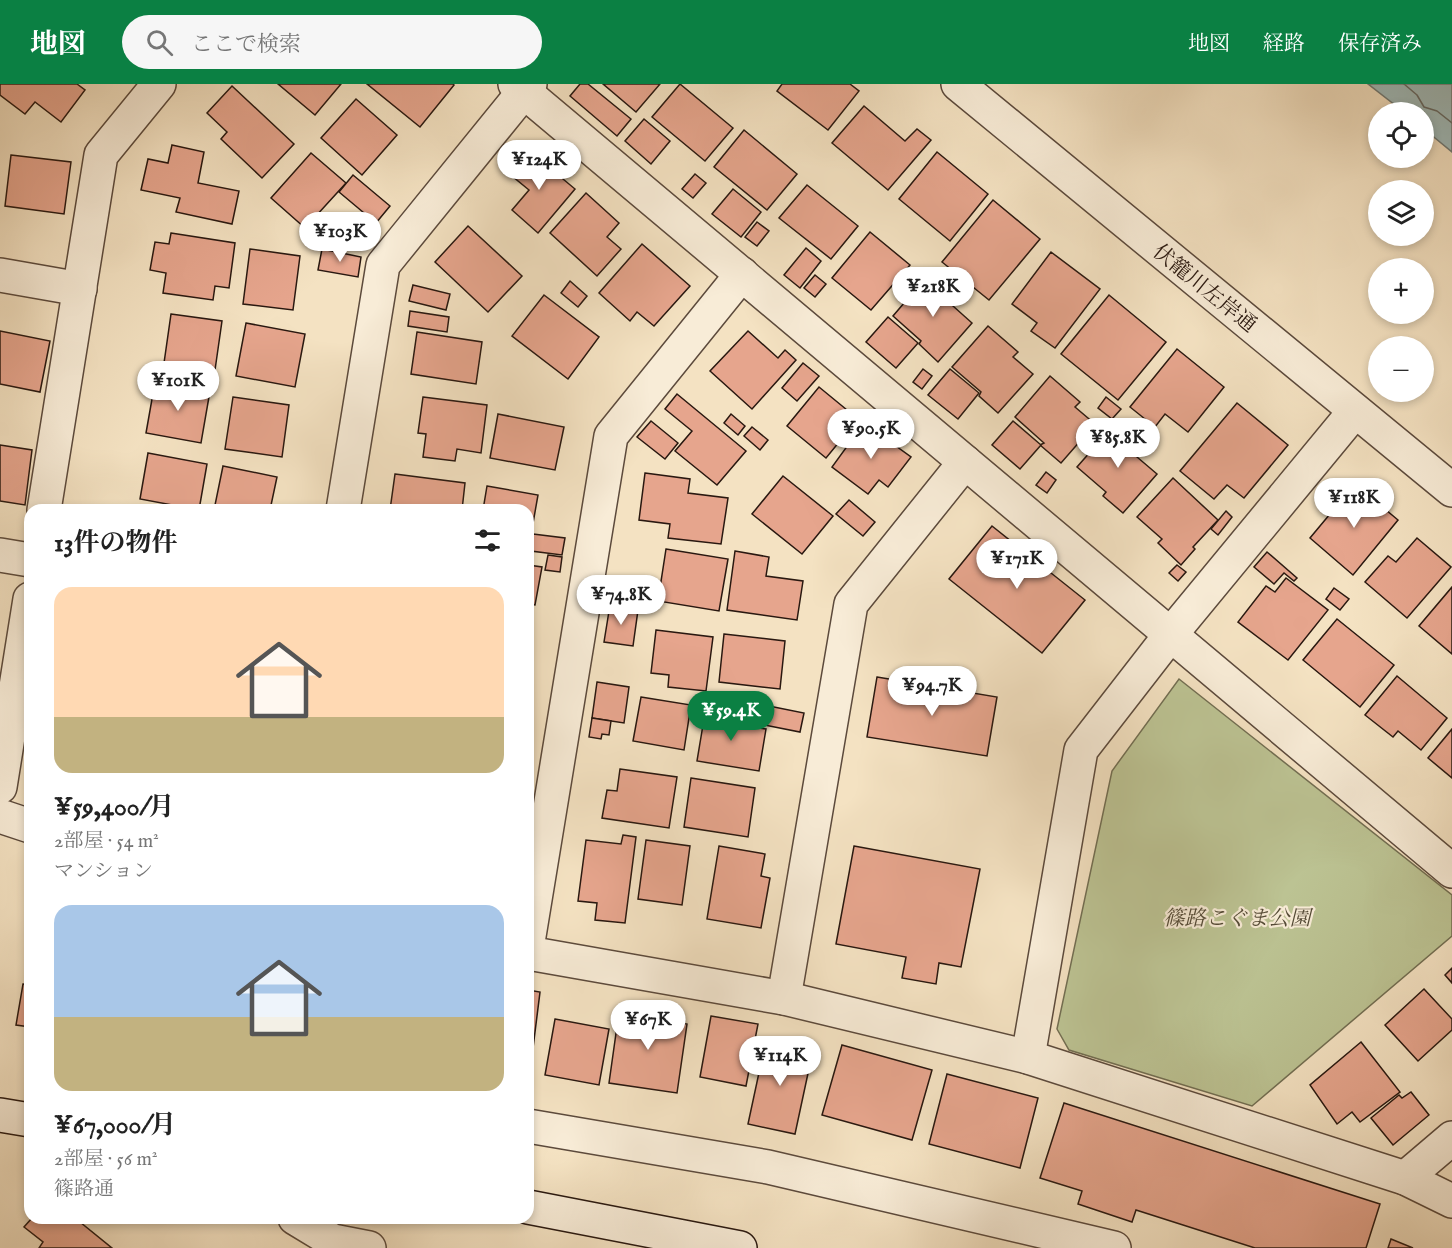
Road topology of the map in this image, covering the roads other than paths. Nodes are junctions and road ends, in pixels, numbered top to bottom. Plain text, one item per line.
1 (159, 84) edge
2 (958, 84) edge
3 (523, 87) edge
4 (742, 274) junction
5 (0, 275) edge
6 (80, 289) junction
7 (1355, 411) junction
8 (965, 462) junction
9 (1452, 490) edge
10 (45, 504) edge
11 (345, 504) edge
12 (0, 555) edge
13 (24, 559) edge
14 (1171, 634) junction
15 (24, 637) edge
16 (0, 787) edge
17 (0, 816) edge
18 (24, 824) edge
19 (1452, 871) edge
20 (534, 905) edge
21 (534, 954) edge
22 (784, 998) junction
23 (1028, 1057) junction
24 (0, 1115) edge
25 (24, 1119) edge
26 (534, 1127) edge
27 (1452, 1138) edge
28 (1405, 1178) junction
29 (1452, 1201) edge
30 (534, 1209) edge
31 (305, 1224) edge
32 (369, 1248) edge
33 (740, 1248) edge
34 (1114, 1248) edge

1 - 6 street
2 - 7 street, 伏籠川左岸通
3 - 4 street
3 - 11 street
4 - 8 street
4 - 20 street
5 - 6 street
6 - 10 street
7 - 9 street, 伏籠川左岸通
7 - 14 street
8 - 14 street
8 - 22 street
12 - 13 street
14 - 19 street
14 - 23 street
15 - 16 street
17 - 18 street
21 - 22 street
22 - 23 street
23 - 28 street
24 - 25 street
26 - 34 street
27 - 28 street
28 - 29 street
30 - 33 street
31 - 32 street

